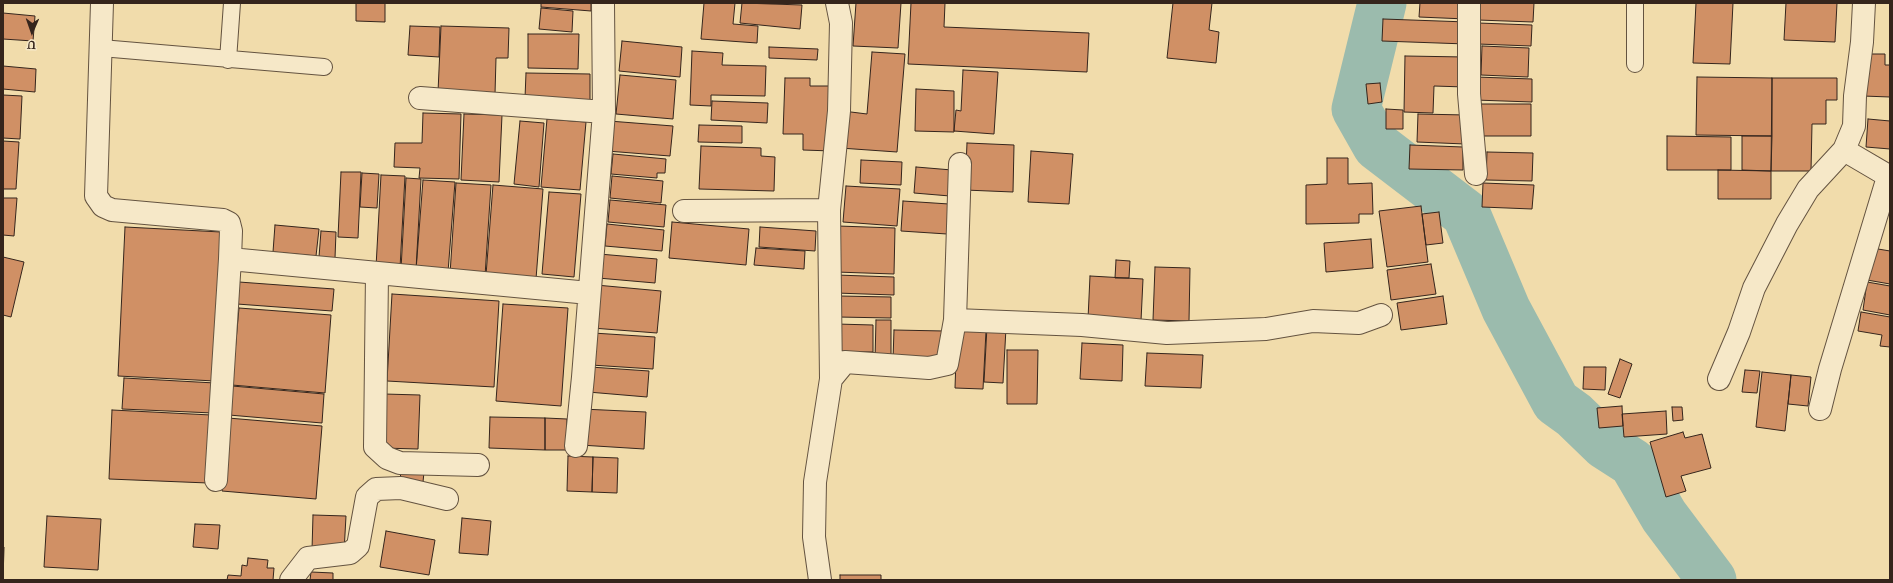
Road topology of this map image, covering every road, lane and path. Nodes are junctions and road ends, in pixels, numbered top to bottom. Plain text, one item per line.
1 (102, 3) edge
2 (232, 3) edge
3 (603, 3) edge
4 (837, 3) edge
5 (1469, 3) edge
6 (1634, 3) edge
7 (1864, 3) edge
8 (101, 48) junction
9 (228, 60) junction
10 (1635, 64) dead end
11 (324, 67) dead end
12 (420, 98) dead end
13 (604, 112) junction
14 (1844, 150) junction
15 (960, 164) dead end
16 (1476, 174) dead end
17 (1889, 177) edge
18 (829, 210) junction
19 (684, 211) dead end
20 (230, 259) junction
21 (377, 273) junction
22 (590, 293) junction
23 (1381, 315) dead end
24 (955, 320) junction
25 (831, 379) junction
26 (1719, 379) dead end
27 (1820, 410) dead end
28 (576, 446) dead end
29 (478, 465) dead end
30 (216, 480) dead end
31 (447, 499) dead end
32 (291, 580) edge
33 (820, 580) edge

1 - 8 street
2 - 9 lane
3 - 13 street
4 - 18 street
5 - 16 street
6 - 10 lane
7 - 14 street
8 - 9 lane
8 - 20 street
9 - 11 lane
12 - 13 street
13 - 22 street
14 - 17 street
14 - 26 street
15 - 24 street
17 - 27 street
18 - 19 street
18 - 25 street
20 - 21 street
20 - 30 street
21 - 22 street
21 - 29 street
22 - 28 street
23 - 24 street
24 - 25 street
25 - 33 street
31 - 32 street

